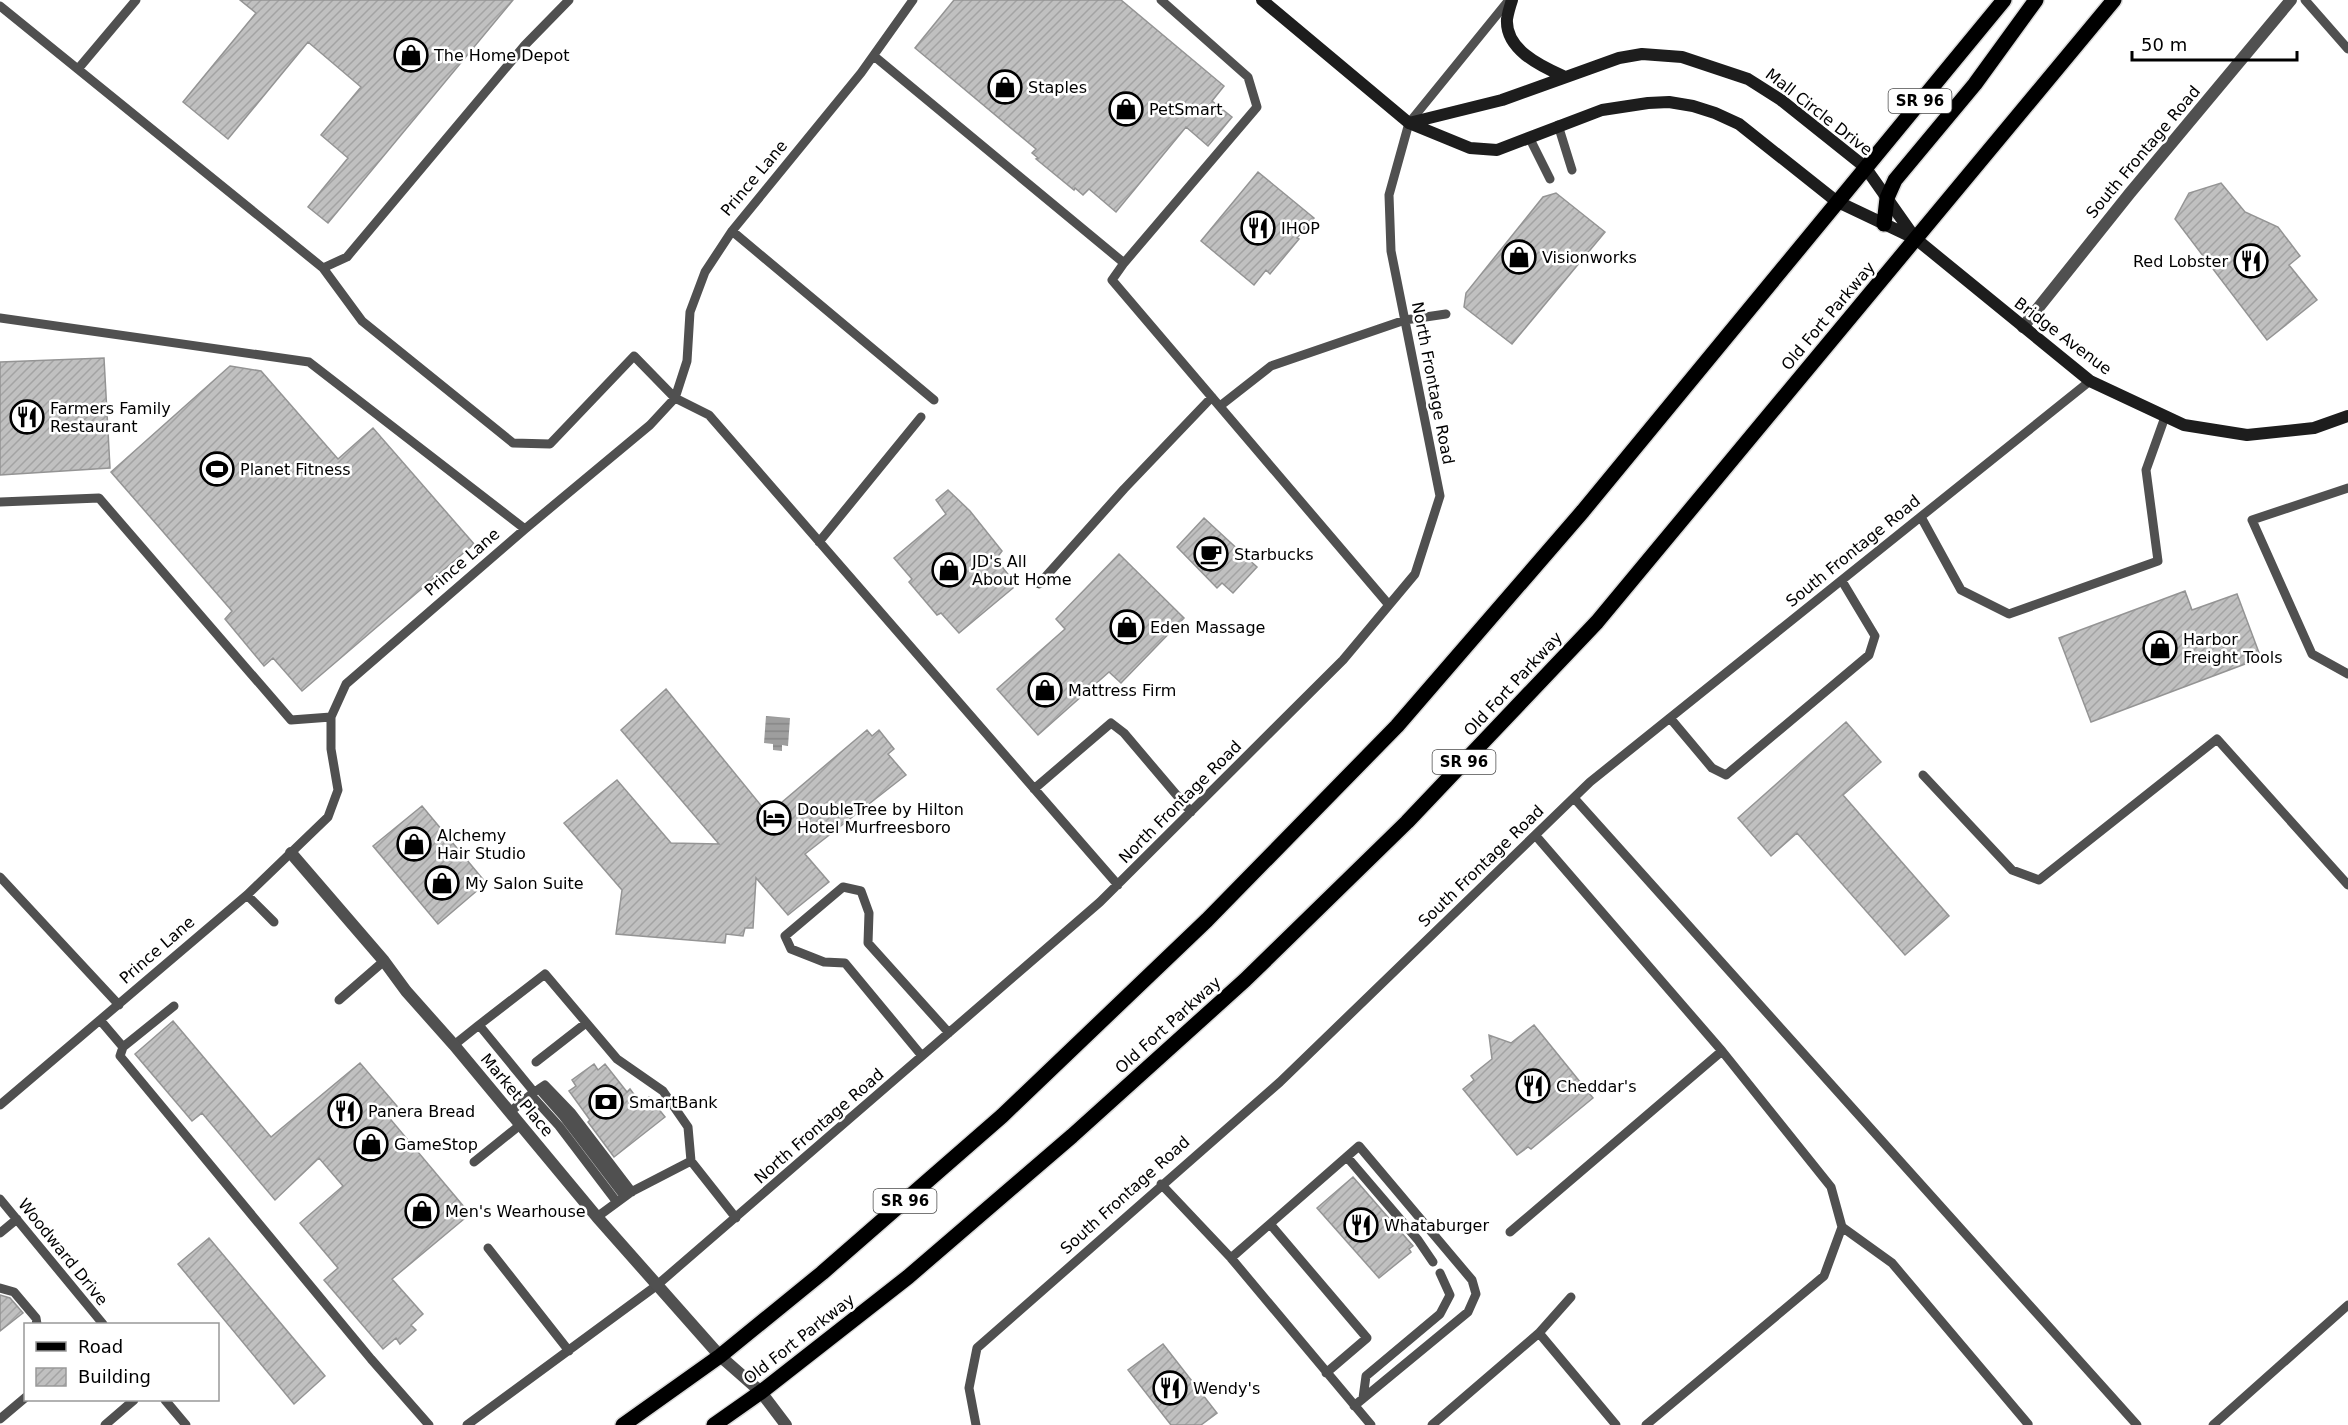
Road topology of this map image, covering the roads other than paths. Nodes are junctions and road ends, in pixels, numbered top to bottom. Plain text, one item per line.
1 (136, 0) edge
2 (569, 0) edge
3 (913, 0) edge
4 (1161, 0) edge
5 (1262, 0) edge
6 (1510, 0) edge
7 (2004, 0) edge
8 (2036, 0) edge
9 (2114, 0) edge
10 (2291, 0) edge
11 (2306, 0) edge
12 (0, 6) edge
13 (2348, 49) edge
14 (874, 56) junction
15 (78, 69) junction
16 (1563, 76) junction
17 (1409, 123) junction
18 (1558, 125) junction
19 (1529, 137) junction
20 (1865, 167) junction
21 (1572, 170) dead end
22 (1550, 179) dead end
23 (1887, 198) junction
24 (1836, 201) junction
25 (1884, 224) junction
26 (732, 231) junction
27 (1916, 239) junction
28 (1124, 263) junction
29 (323, 268) junction
30 (1446, 314) dead end
31 (0, 318) edge
32 (1405, 320) junction
33 (2023, 327) junction
34 (2090, 381) junction
35 (1212, 397) junction
36 (675, 398) junction
37 (934, 400) dead end
38 (1220, 406) junction
39 (2348, 416) edge
40 (921, 417) dead end
41 (2165, 417) junction
42 (2348, 488) edge
43 (0, 502) edge
44 (1921, 518) junction
45 (525, 529) junction
46 (819, 542) junction
47 (1842, 580) junction
48 (1039, 584) dead end
49 (1389, 605) junction
50 (2348, 674) edge
51 (331, 717) junction
52 (1670, 718) junction
53 (1923, 775) dead end
54 (1034, 789) junction
55 (1574, 798) junction
56 (1191, 812) junction
57 (1536, 836) junction
58 (291, 853) junction
59 (0, 877) edge
60 (1118, 885) junction
61 (2348, 885) edge
62 (247, 895) junction
63 (274, 922) dead end
64 (384, 961) junction
65 (339, 1000) dead end
66 (119, 1005) junction
67 (174, 1006) dead end
68 (100, 1020) junction
69 (586, 1023) junction
70 (479, 1025) junction
71 (949, 1033) junction
72 (454, 1045) junction
73 (123, 1047) junction
74 (1722, 1051) junction
75 (922, 1056) junction
76 (536, 1062) dead end
77 (535, 1092) junction
78 (0, 1105) edge
79 (510, 1112) junction
80 (520, 1125) junction
81 (1347, 1157) junction
82 (692, 1161) junction
83 (474, 1162) dead end
84 (1161, 1184) junction
85 (624, 1196) junction
86 (0, 1199) edge
87 (597, 1217) junction
88 (736, 1218) junction
89 (17, 1219) junction
90 (1270, 1224) junction
91 (1842, 1227) junction
92 (1510, 1232) dead end
93 (0, 1233) edge
94 (488, 1248) dead end
95 (1231, 1258) junction
96 (1433, 1262) dead end
97 (1440, 1273) dead end
98 (656, 1286) junction
99 (0, 1288) edge
100 (1572, 1297) dead end
101 (2348, 1305) edge
102 (37, 1323) edge
103 (102, 1323) edge
104 (1539, 1333) junction
105 (569, 1351) junction
106 (720, 1356) junction
107 (1326, 1373) junction
108 (760, 1392) junction
109 (1363, 1398) junction
110 (24, 1399) edge
111 (133, 1401) edge
112 (166, 1401) edge
113 (1354, 1406) junction
114 (0, 1419) edge
115 (2028, 1424) edge
116 (105, 1425) edge
117 (186, 1425) edge
118 (429, 1425) edge
119 (467, 1425) edge
120 (622, 1425) edge
121 (714, 1425) edge
122 (786, 1425) edge
123 (976, 1425) edge
124 (1371, 1425) edge
125 (1432, 1425) edge
126 (1616, 1425) edge
127 (1646, 1425) edge
128 (2137, 1425) edge
129 (2213, 1425) edge

1 - 15 lane
2 - 29 lane
3 - 14 lane, Prince Lane
4 - 28 lane
5 - 17 street
6 - 16 street
6 - 17 lane, North Frontage Road
7 - 20 main road, SR 96
8 - 23 main road
9 - 27 main road, Old Fort Parkway / SR 96
10 - 33 street, South Frontage Road
11 - 13 lane
12 - 15 lane
14 - 26 lane, Prince Lane
14 - 28 lane
15 - 29 lane
16 - 17 street, Mall Circle Drive
16 - 20 street, Mall Circle Drive
17 - 19 street
17 - 32 lane, North Frontage Road
18 - 19 street
18 - 21 lane
18 - 24 street
19 - 22 lane
20 - 23 street, Mall Circle Drive
20 - 24 main road, SR 96
23 - 25 main road
23 - 27 street, Mall Circle Drive
24 - 25 street
24 - 106 main road, SR 96
25 - 27 street
26 - 36 lane, Prince Lane
26 - 37 lane
27 - 33 street, Bridge Avenue
27 - 108 main road, Old Fort Parkway / SR 96
28 - 35 lane
29 - 36 lane
30 - 32 lane
31 - 45 lane
32 - 38 lane
32 - 49 lane, North Frontage Road
33 - 34 street, Bridge Avenue
34 - 41 street, Bridge Avenue
34 - 44 lane, South Frontage Road
35 - 38 lane
35 - 48 lane
36 - 45 lane, Prince Lane
36 - 46 lane
38 - 49 lane
39 - 41 street, Bridge Avenue
40 - 46 lane
41 - 44 lane
42 - 50 lane
43 - 51 lane
44 - 47 lane, South Frontage Road
45 - 51 lane, Prince Lane
46 - 54 lane
47 - 52 lane, South Frontage Road
47 - 52 lane
49 - 56 lane, North Frontage Road
51 - 58 lane, Prince Lane
52 - 55 lane, South Frontage Road
53 - 61 lane
54 - 56 lane
54 - 60 lane
55 - 57 lane, South Frontage Road
55 - 128 lane
56 - 60 lane, North Frontage Road
57 - 74 lane
57 - 84 lane, South Frontage Road
58 - 62 lane, Prince Lane
58 - 64 street, Market Place
59 - 66 lane
60 - 71 lane, North Frontage Road
62 - 63 lane
62 - 66 lane, Prince Lane
64 - 65 lane
64 - 72 street, Market Place
66 - 68 lane, Prince Lane
67 - 73 lane
68 - 73 lane
68 - 78 lane, Prince Lane
69 - 70 lane
69 - 76 lane
69 - 82 lane
70 - 72 lane
70 - 77 lane
71 - 75 lane, North Frontage Road
71 - 75 lane
72 - 79 street, Market Place
73 - 118 lane
74 - 91 lane
74 - 92 lane
75 - 88 lane, North Frontage Road
77 - 79 lane
77 - 85 lane
77 - 85 lane
79 - 80 street, Market Place
80 - 83 lane
80 - 87 street, Market Place
81 - 90 lane
81 - 96 lane
81 - 109 lane
82 - 85 lane
82 - 88 lane
84 - 95 lane
84 - 123 lane, South Frontage Road
85 - 87 lane
86 - 89 lane, Woodward Drive
87 - 98 street, Market Place
88 - 98 lane, North Frontage Road
89 - 93 lane
89 - 103 lane, Woodward Drive
90 - 95 lane
90 - 107 lane
91 - 115 lane
91 - 127 lane
94 - 105 lane
95 - 107 lane
97 - 109 lane
98 - 105 lane, North Frontage Road
98 - 106 street, Market Place
99 - 102 lane
100 - 104 lane
101 - 129 lane
104 - 125 lane
104 - 126 lane
105 - 119 lane, North Frontage Road
106 - 108 street
106 - 120 main road, SR 96
107 - 113 lane
108 - 121 main road, Old Fort Parkway / SR 96
108 - 122 street
109 - 113 lane
110 - 114 lane
111 - 116 lane
112 - 117 lane
113 - 124 lane

